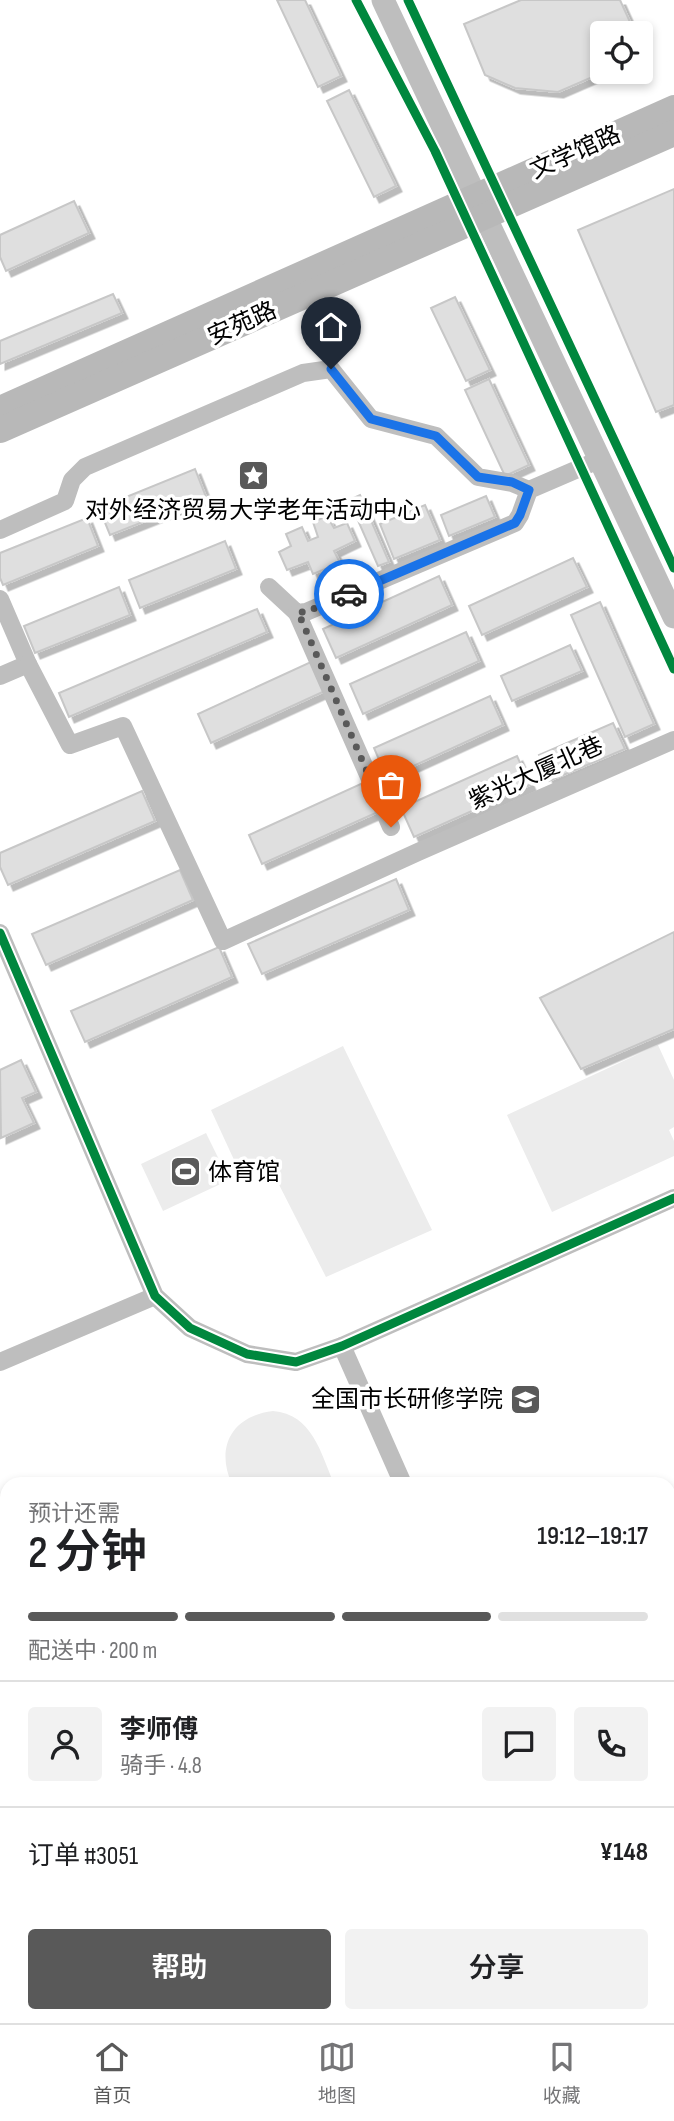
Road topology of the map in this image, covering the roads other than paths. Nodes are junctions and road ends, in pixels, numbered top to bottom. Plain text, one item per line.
1 (383, 0) edge
2 (674, 108) edge
3 (674, 133) edge
4 (480, 206) junction
5 (0, 409) edge
6 (0, 430) edge
7 (601, 459) junction
8 (529, 490) junction
9 (0, 530) edge
10 (269, 587) dead end
11 (0, 599) edge
12 (298, 612) junction
13 (674, 617) edge
14 (28, 664) junction
15 (0, 676) edge
16 (674, 740) edge
17 (391, 827) dead end
18 (0, 933) edge
19 (674, 1198) edge
20 (155, 1296) junction
21 (342, 1346) junction
22 (0, 1362) edge
23 (400, 1477) edge

1 - 4 street
2 - 4 main road, 文学馆路
3 - 4 main road, 文学馆路
4 - 5 main road, 安苑路
4 - 6 main road, 安苑路
4 - 7 street
7 - 8 street
7 - 13 street
8 - 9 street
8 - 12 street
10 - 12 street
11 - 14 street
12 - 17 street
14 - 15 street
14 - 16 street, 紫光大厦北巷
18 - 20 street
19 - 21 street
20 - 21 street
20 - 22 street
21 - 23 street

